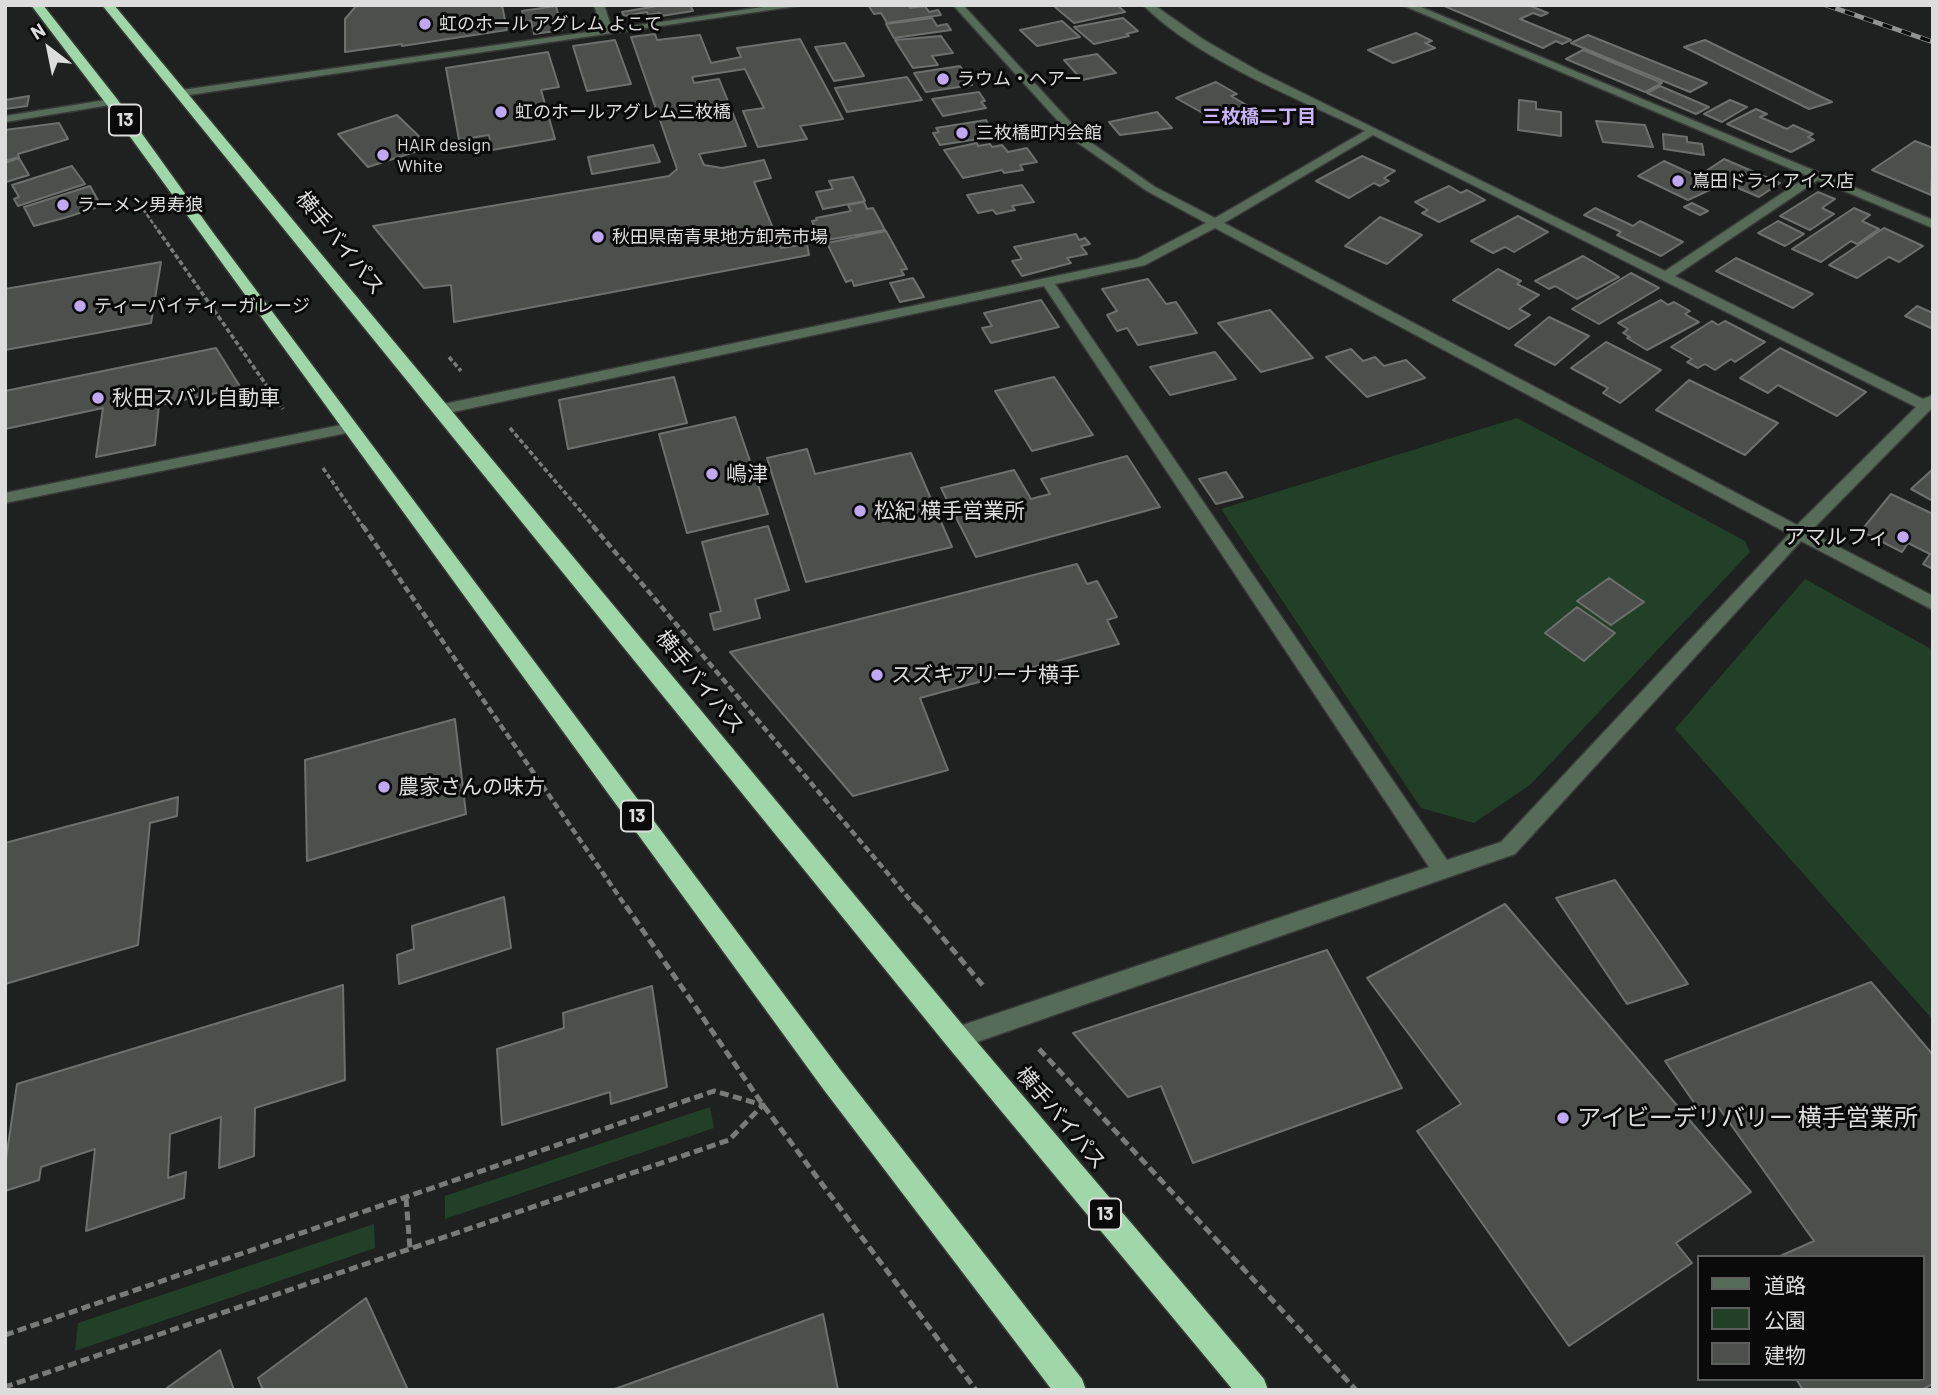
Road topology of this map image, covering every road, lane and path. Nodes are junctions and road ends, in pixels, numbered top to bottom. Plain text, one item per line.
1 (37, 5) edge
2 (108, 5) edge
3 (599, 5) edge
4 (799, 5) edge
5 (958, 5) edge
6 (1149, 5) edge
7 (1407, 5) edge
8 (608, 33) junction
9 (182, 93) junction
10 (113, 102) junction
11 (5, 119) edge
12 (1373, 131) junction
13 (1816, 176) junction
14 (142, 207) dead end
15 (1215, 223) junction
16 (1933, 224) edge
17 (1665, 277) junction
18 (1048, 283) junction
19 (441, 348) dead end
20 (486, 400) junction
21 (1929, 402) edge
22 (439, 410) junction
23 (351, 428) junction
24 (304, 439) junction
25 (5, 498) edge
26 (1799, 533) junction
27 (1933, 604) edge
28 (1442, 870) junction
29 (1011, 1019) junction
30 (957, 1038) junction
31 (763, 1105) junction
32 (406, 1198) junction
33 (410, 1249) junction
34 (5, 1335) edge
35 (5, 1387) edge
36 (976, 1390) edge
37 (1071, 1390) edge
38 (1253, 1390) edge
39 (1356, 1390) edge

1 - 10 highway, 13
2 - 9 highway, 横手バイパス / 13
3 - 8 street
4 - 8 street
5 - 15 street
6 - 12 street
7 - 13 street
8 - 9 street
9 - 22 highway, 横手バイパス / 13
10 - 11 street
10 - 23 highway, 13
12 - 15 street
12 - 17 street
13 - 16 street
13 - 17 street
14 - 24 path
15 - 18 street
15 - 26 street
17 - 21 street
18 - 20 street
18 - 28 street
19 - 20 path
20 - 22 street
20 - 29 path
21 - 26 street
22 - 30 highway, 横手バイパス / 13
23 - 24 street
23 - 37 highway, 13
24 - 25 street
24 - 31 path
26 - 27 street
26 - 28 street
28 - 29 street
29 - 30 street
29 - 39 path
30 - 38 highway, 横手バイパス / 13
31 - 32 path
31 - 33 path
31 - 36 path
32 - 33 path
32 - 34 path
33 - 35 path

